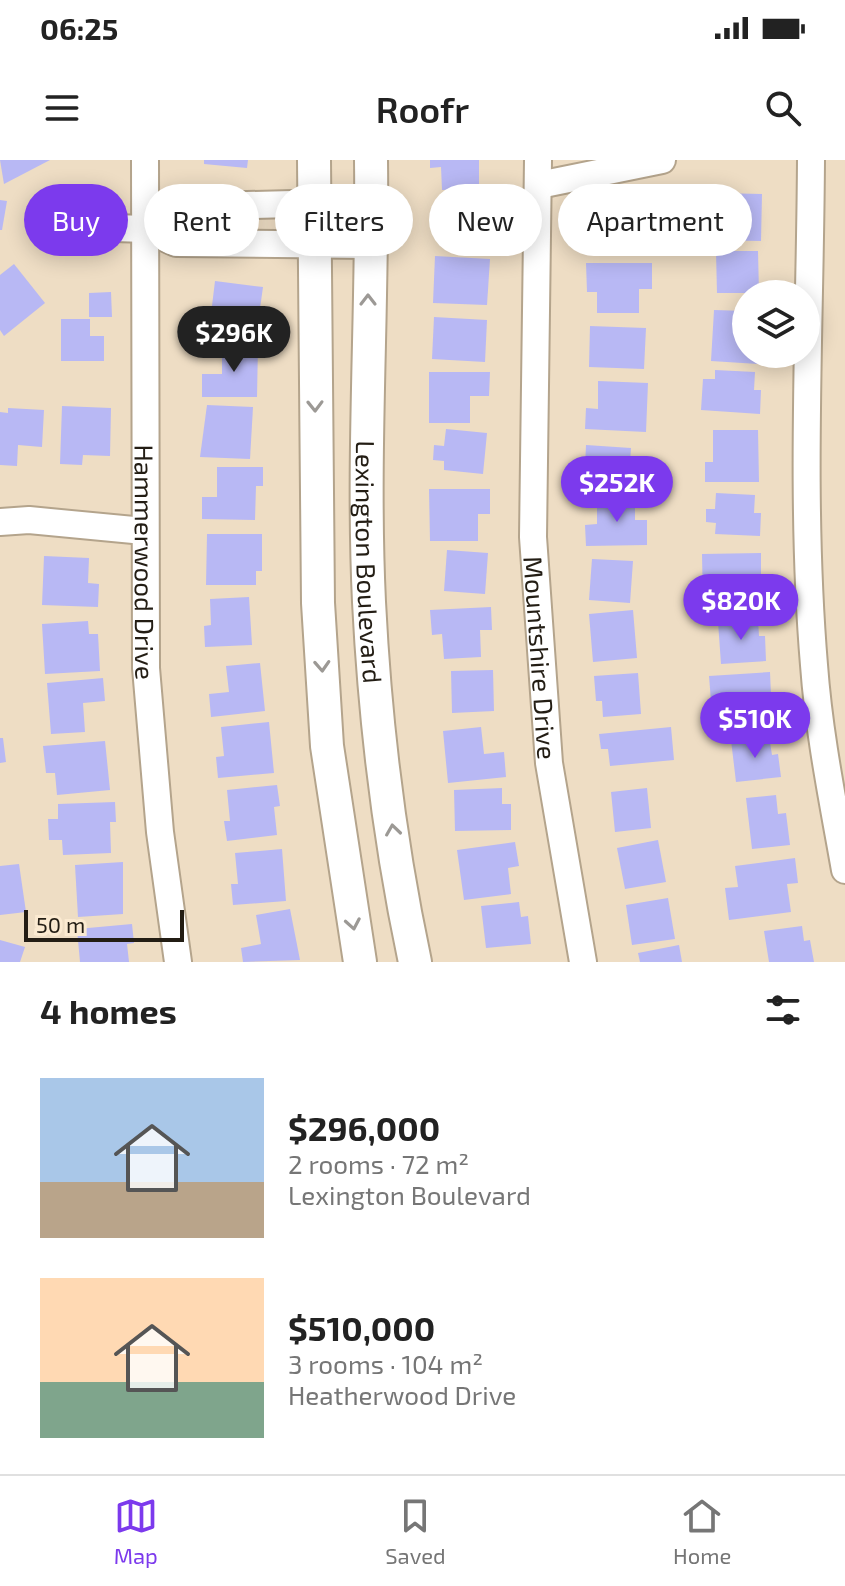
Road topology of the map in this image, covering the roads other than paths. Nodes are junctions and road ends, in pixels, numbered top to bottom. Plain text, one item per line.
1 (145, 160) edge
2 (314, 160) edge
3 (371, 160) edge
4 (662, 160) edge
5 (811, 160) edge
6 (538, 172) edge
7 (145, 184) edge
8 (314, 184) edge
9 (370, 184) edge
10 (146, 256) edge
11 (314, 256) edge
12 (368, 256) edge
13 (0, 522) edge
14 (144, 531) junction
15 (845, 870) edge
16 (178, 962) edge
17 (360, 962) edge
18 (415, 962) edge
19 (583, 962) edge

1 - 7 street, Hammerwood Drive
2 - 8 street, Lexington Boulevard
3 - 9 street, Lexington Boulevard
4 - 6 street
5 - 15 street
6 - 19 street, Mountshire Drive
10 - 14 street, Hammerwood Drive
11 -> 17 street, Lexington Boulevard
18 -> 12 street, Lexington Boulevard
13 - 14 street
14 - 16 street, Hammerwood Drive

